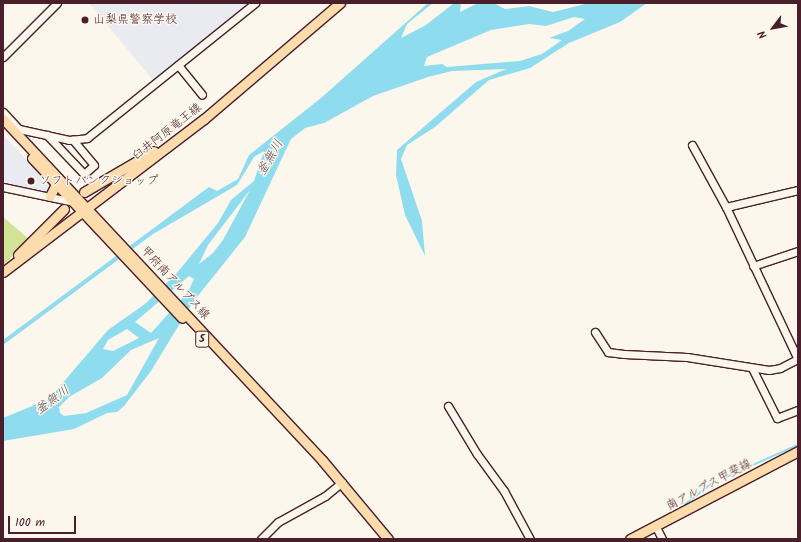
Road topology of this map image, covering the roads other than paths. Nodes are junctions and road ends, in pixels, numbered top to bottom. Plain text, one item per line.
1 (57, 3) edge
2 (255, 3) edge
3 (340, 3) edge
4 (3, 57) edge
5 (178, 65) junction
6 (202, 95) dead end
7 (3, 112) edge
8 (3, 119) edge
9 (3, 127) edge
10 (47, 135) junction
11 (73, 140) junction
12 (692, 145) dead end
13 (162, 150) junction
14 (56, 184) junction
15 (3, 186) edge
16 (798, 190) edge
17 (84, 192) dead end
18 (50, 196) junction
19 (72, 202) junction
20 (726, 207) junction
21 (64, 209) dead end
22 (88, 212) junction
23 (798, 251) edge
24 (753, 266) junction
25 (3, 272) edge
26 (596, 332) dead end
27 (798, 359) edge
28 (752, 368) junction
29 (448, 406) dead end
30 (798, 410) edge
31 (798, 451) edge
32 (340, 484) junction
33 (656, 527) junction
34 (261, 539) edge
35 (381, 539) edge
36 (388, 539) edge
37 (530, 539) edge
38 (630, 539) edge
39 (662, 539) edge

1 - 4 street
2 - 5 street
3 - 13 main road, 臼井阿原竜王線
5 - 6 street
5 - 11 street
7 - 10 street
8 - 22 main road, 甲府南アルプス線 / 5
9 - 14 main road, 甲府南アルプス線 / 5
10 - 11 street
10 - 11 street
12 - 20 street
13 - 17 main road
13 - 22 main road, 臼井阿原竜王線
14 - 18 main road
14 - 19 main road, 甲府南アルプス線 / 5
15 - 18 street
16 - 20 street
18 - 19 street
19 - 22 main road, 甲府南アルプス線 / 5
20 - 24 street
21 - 25 main road
22 - 25 main road, 臼井阿原竜王線
22 - 32 main road, 甲府南アルプス線 / 5
23 - 24 street
24 - 27 street
26 - 28 street
27 - 28 street
28 - 30 street
29 - 37 street
31 - 33 main road, 南アルプス甲斐線
32 - 34 street
32 - 35 main road, 甲府南アルプス線 / 5
32 - 36 main road, 甲府南アルプス線 / 5
33 - 38 main road, 南アルプス甲斐線
33 - 39 street

